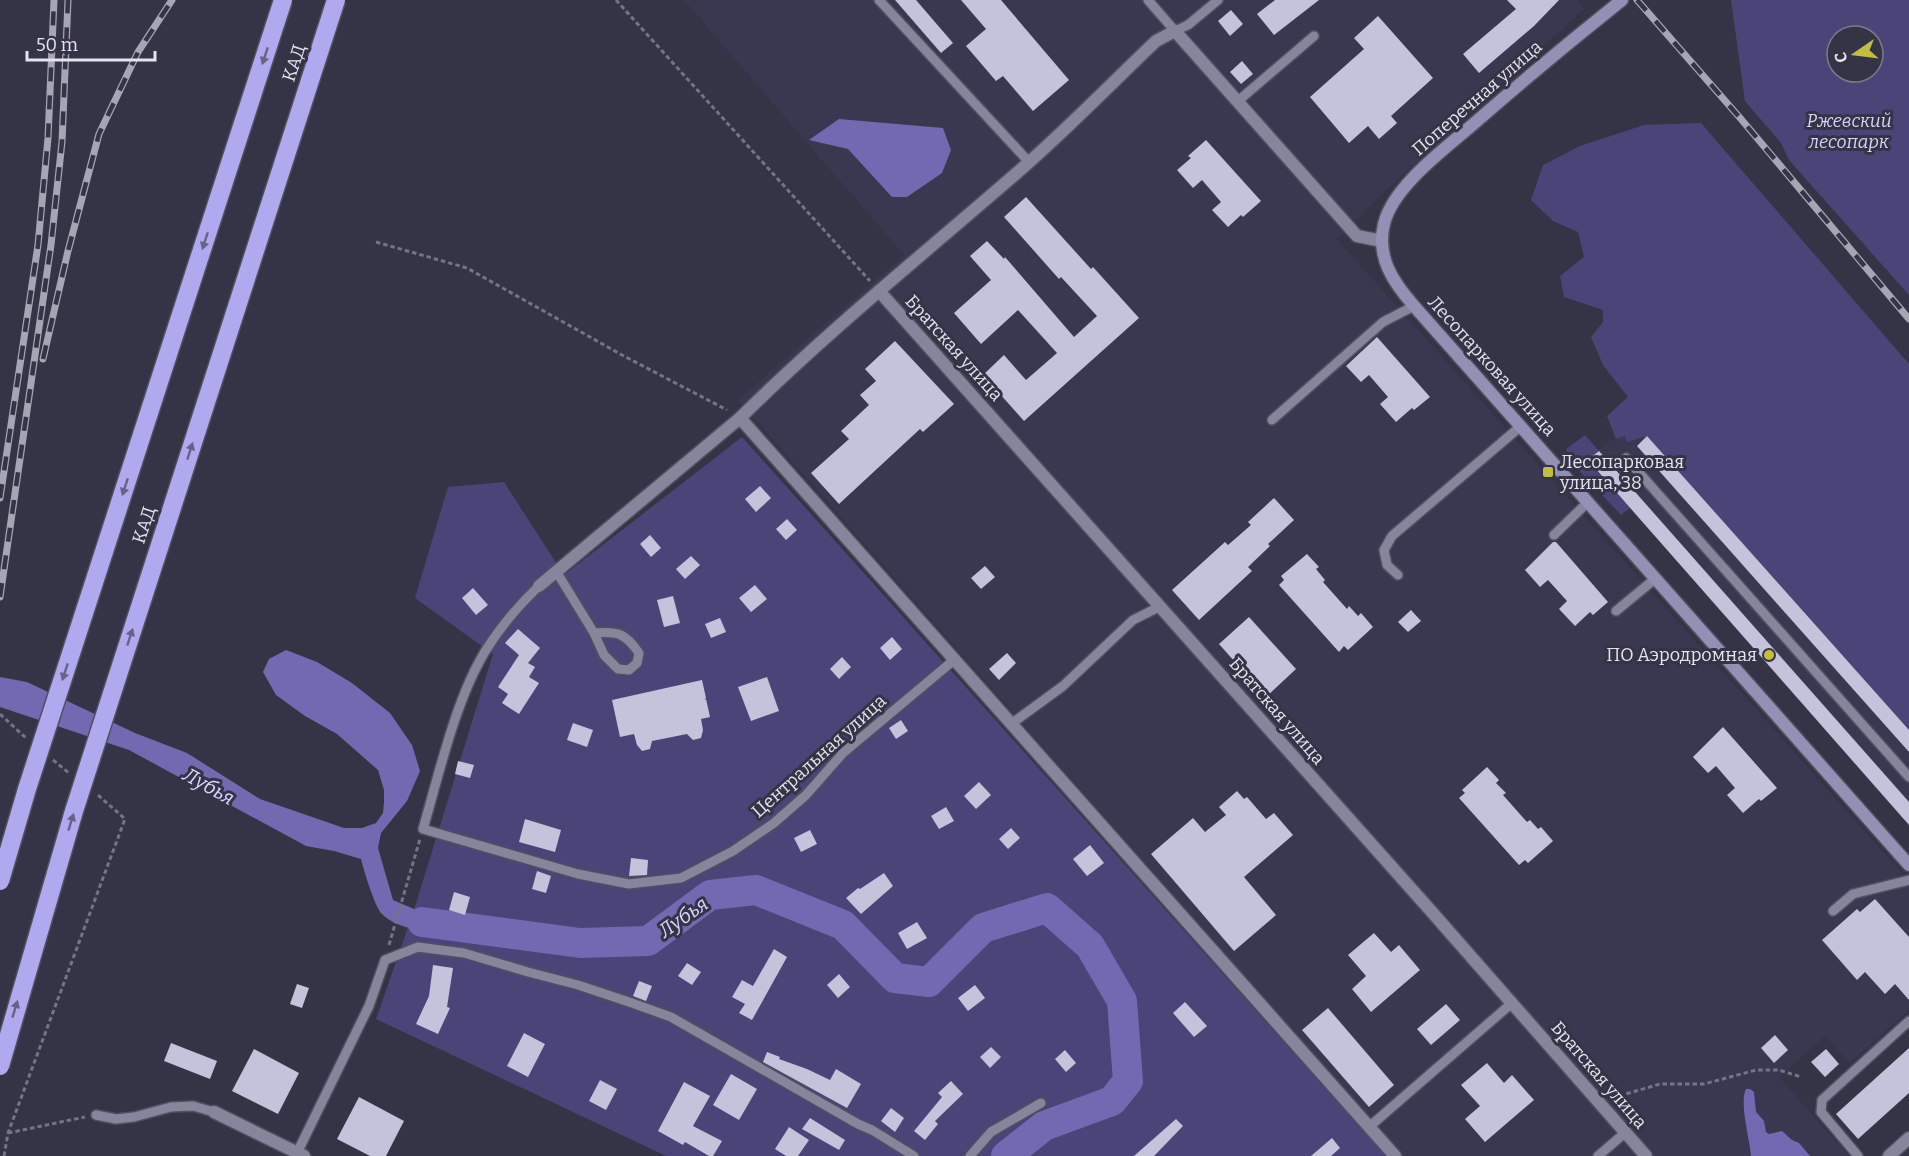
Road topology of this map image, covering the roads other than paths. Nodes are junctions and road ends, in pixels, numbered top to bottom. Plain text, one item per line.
1 (283, 0) edge
2 (336, 0) edge
3 (879, 0) edge
4 (1148, 0) edge
5 (1218, 0) edge
6 (1622, 0) edge
7 (1176, 31) junction
8 (1314, 36) dead end
9 (1238, 101) junction
10 (1029, 162) junction
11 (1382, 241) junction
12 (879, 291) junction
13 (1414, 306) junction
14 (740, 418) junction
15 (1272, 420) dead end
16 (1521, 426) junction
17 (1626, 458) dead end
18 (1588, 502) junction
19 (1554, 535) dead end
20 (556, 571) junction
21 (1398, 575) dead end
22 (1656, 578) junction
23 (539, 586) joint
24 (1161, 606) junction
25 (1616, 611) dead end
26 (594, 633) junction
27 (954, 660) junction
28 (1011, 724) junction
29 (1909, 777) edge
30 (1909, 865) edge
31 (1909, 880) edge
32 (0, 881) edge
33 (1833, 911) dead end
34 (1512, 1003) junction
35 (1909, 1021) edge
36 (0, 1066) edge
37 (1041, 1103) dead end
38 (213, 1112) joint
39 (96, 1115) road end
40 (1369, 1127) junction
41 (1626, 1132) junction
42 (1909, 1138) edge
43 (301, 1154) edge
44 (1894, 1155) edge
45 (914, 1156) edge
46 (970, 1156) edge
47 (1395, 1156) edge
48 (1598, 1156) edge
49 (1646, 1156) edge
50 (1858, 1156) edge

1 -> 32 highway, КАД, bridge
36 -> 2 highway, КАД, bridge
3 - 10 lane
4 - 7 lane
5 - 7 lane
6 - 11 street, Поперечная улица
7 - 9 street
7 - 10 street
8 - 9 lane
9 - 11 street
10 - 12 street
11 - 13 street, Лесопарковая улица
12 - 14 street
12 - 24 street, Братская улица
13 - 15 lane
13 - 16 street, Лесопарковая улица
14 - 20 street
14 - 27 street
16 - 18 street, Лесопарковая улица
16 - 21 lane
17 - 29 lane
18 - 19 lane
18 - 22 street, Лесопарковая улица
20 - 23 street
20 - 26 lane
22 - 25 lane
22 - 30 street, Лесопарковая улица
23 - 27 lane, Центральная улица
24 - 28 lane
24 - 34 street, Братская улица
26 - 26 lane
27 - 28 street
28 - 40 street
31 - 33 lane
34 - 40 lane
34 - 41 street, Братская улица
35 - 50 lane
37 - 46 lane
38 - 39 lane
38 - 43 street
40 - 47 street
41 - 48 lane
41 - 49 street, Братская улица
42 - 44 street
43 - 45 lane

